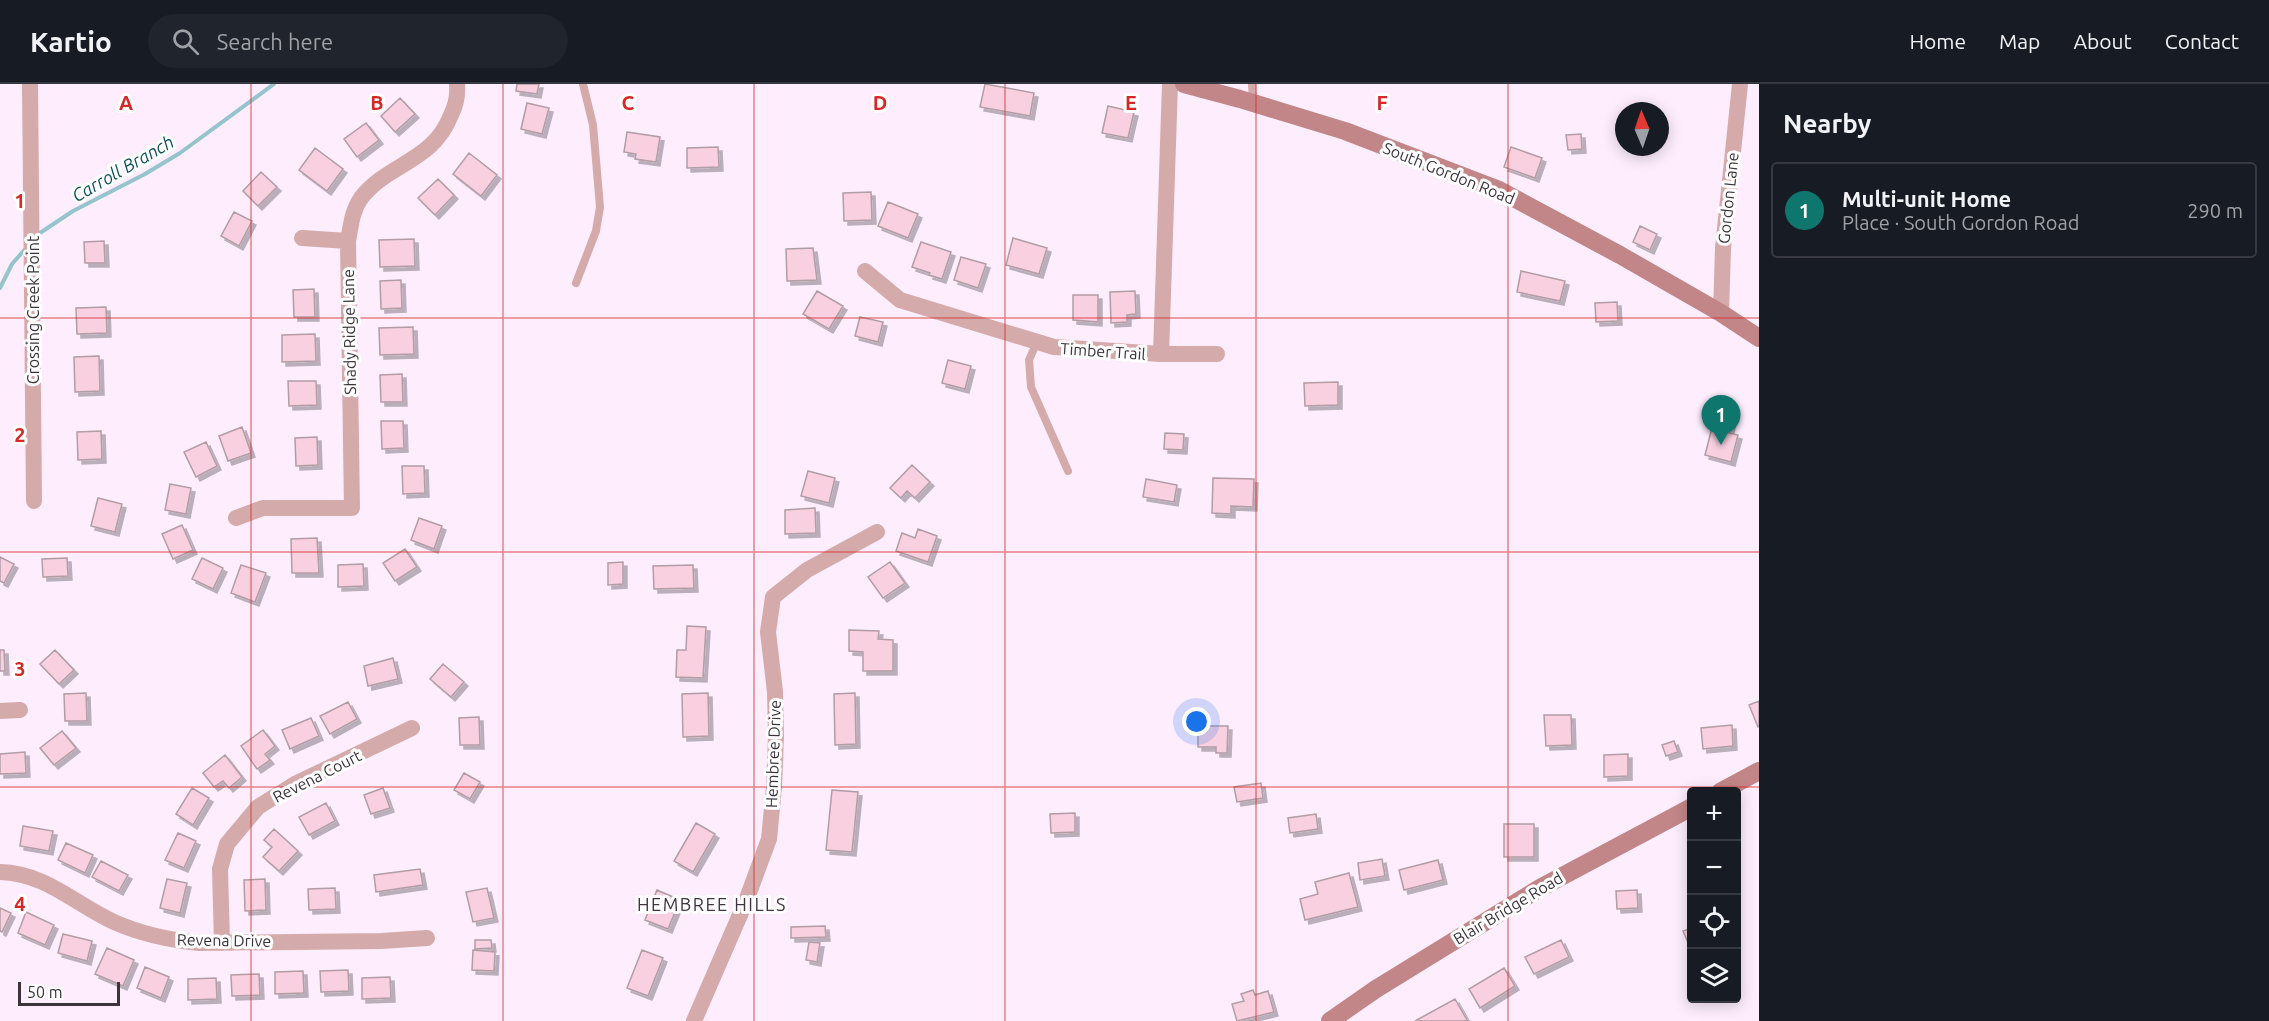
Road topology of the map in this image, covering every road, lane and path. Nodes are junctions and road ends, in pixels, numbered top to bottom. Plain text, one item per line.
1 (30, 84) edge
2 (457, 84) edge
3 (583, 84) edge
4 (1170, 84) edge
5 (1184, 84) edge
6 (1252, 84) edge
7 (1740, 84) edge
8 (1253, 103) junction
9 (302, 238) dead end
10 (348, 241) junction
11 (865, 271) dead end
12 (576, 283) dead end
13 (1720, 312) junction
14 (1759, 338) edge
15 (1037, 342) junction
16 (1161, 354) junction
17 (1217, 354) dead end
18 (1068, 471) dead end
19 (34, 501) dead end
20 (236, 518) dead end
21 (877, 532) dead end
22 (20, 710) dead end
23 (0, 711) edge
24 (412, 728) dead end
25 (1759, 771) edge
26 (1729, 787) edge
27 (1687, 810) edge
28 (0, 872) edge
29 (427, 938) dead end
30 (222, 943) junction
31 (694, 1021) edge
32 (1330, 1021) edge

1 - 19 street, Crossing Creek Point
2 - 10 street, Shady Ridge Lane
3 - 12 lane
4 - 16 street, Timber Trail
5 - 8 street, South Gordon Road
6 - 8 lane
7 - 13 street, Gordon Lane
8 - 13 street, South Gordon Road
9 - 10 street
10 - 20 street, Shady Ridge Lane
11 - 15 street, Timber Trail
13 - 14 street, South Gordon Road
15 - 16 street, Timber Trail
15 - 18 lane
16 - 17 street
21 - 31 street, Hembree Drive
22 - 23 street
24 - 30 street, Revena Court
25 - 26 street
27 - 32 street, Blair Bridge Road
28 - 30 street, Revena Drive
29 - 30 street, Revena Drive

